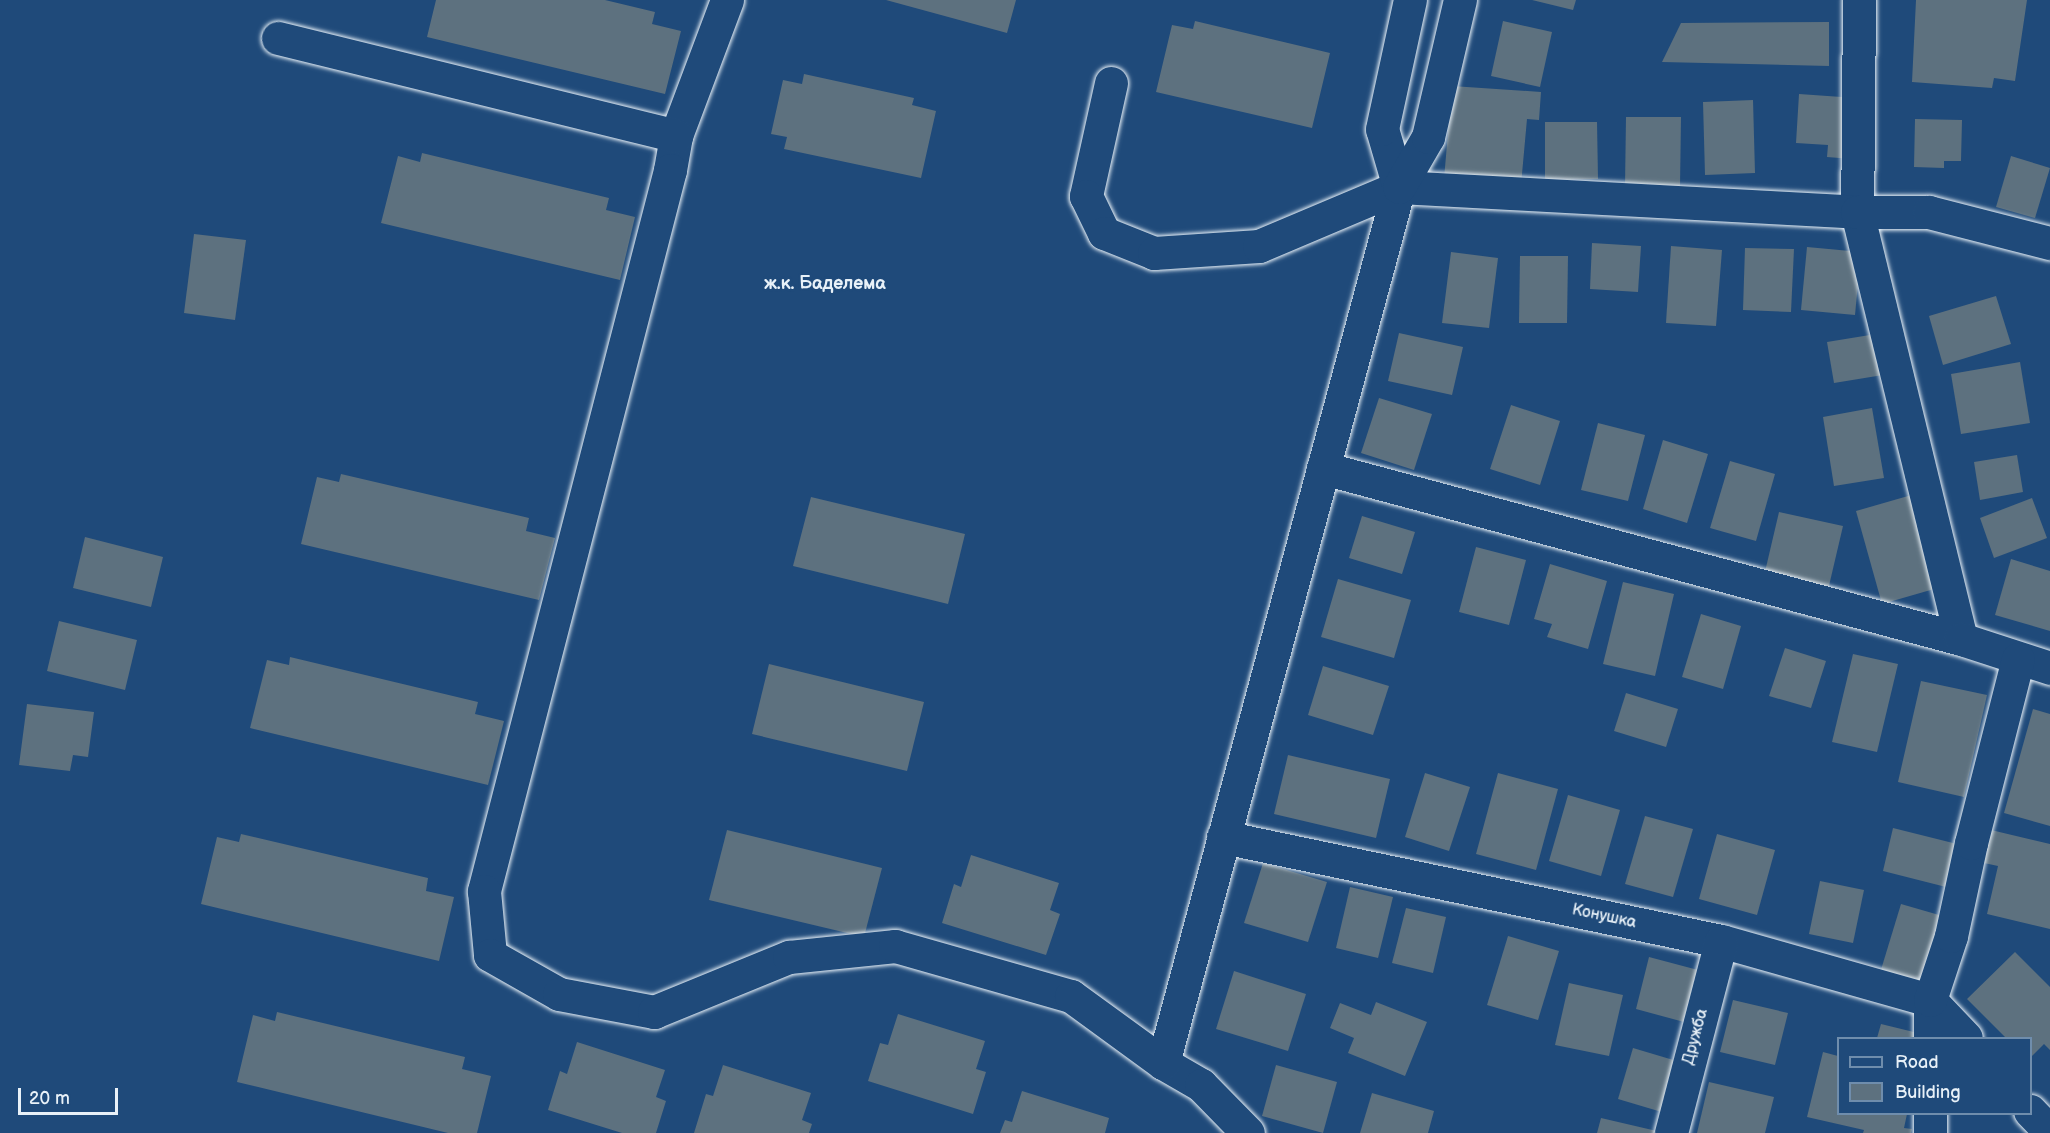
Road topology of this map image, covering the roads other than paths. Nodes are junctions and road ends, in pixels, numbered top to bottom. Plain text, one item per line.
1 (728, 0) edge
2 (1410, 0) edge
3 (1460, 0) edge
4 (1859, 0) edge
5 (278, 38) dead end
6 (1111, 83) dead end
7 (676, 136) junction
8 (1399, 187) junction
9 (1857, 212) junction
10 (2050, 243) edge
11 (1323, 468) junction
12 (1962, 639) junction
13 (2018, 659) junction
14 (2050, 668) edge
15 (1223, 837) junction
16 (1721, 941) junction
17 (1930, 999) junction
18 (1930, 1037) edge
19 (1964, 1037) edge
20 (1163, 1063) junction
21 (2032, 1112) edge
22 (1930, 1115) edge
23 (2050, 1132) edge
24 (1248, 1133) edge
25 (1671, 1133) edge
26 (1930, 1133) edge

1 - 7 street
2 - 8 street
3 - 8 street
4 - 9 street
5 - 7 street
6 - 8 street
7 - 20 street
8 - 9 street
8 - 11 street
9 - 10 street
9 - 12 street
11 - 12 street
11 - 15 street
12 - 13 street
13 - 14 street
13 - 17 street
15 - 16 street, Конушка
15 - 20 street
16 - 17 street, Конушка
16 - 25 street, Дружба
17 - 18 street
17 - 19 street
20 - 24 street
21 - 23 street
22 - 26 street

